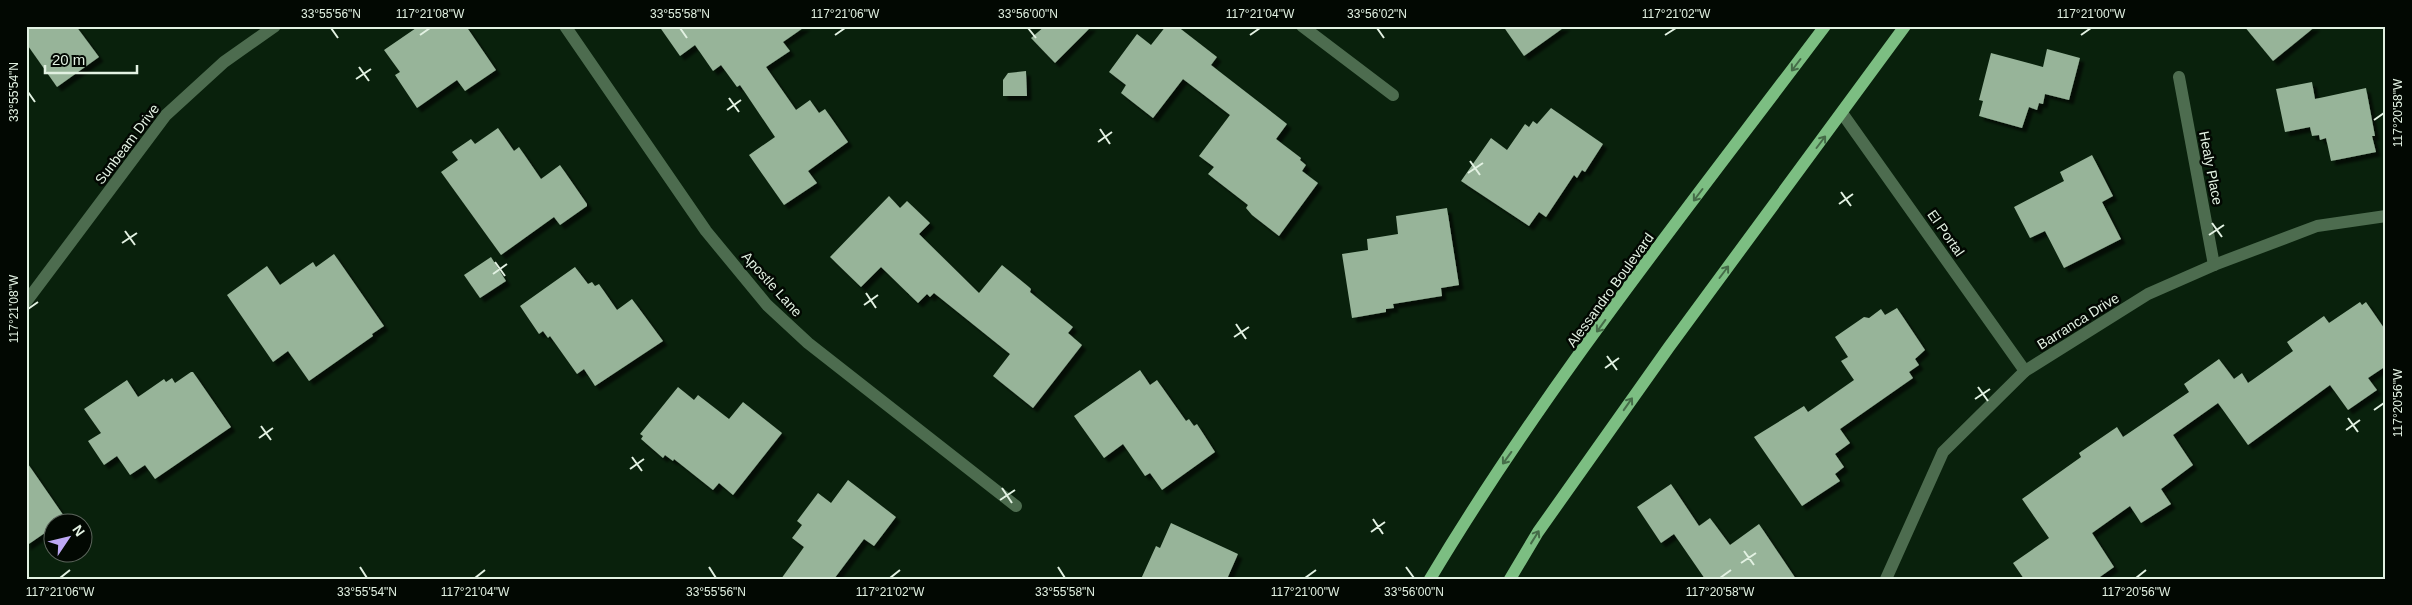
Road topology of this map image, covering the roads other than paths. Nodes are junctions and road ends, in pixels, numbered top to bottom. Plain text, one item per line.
1 (275, 26) edge
2 (565, 26) edge
3 (1302, 26) edge
4 (1825, 26) edge
5 (1905, 26) edge
6 (2179, 77) dead end
7 (1394, 95) dead end
8 (1842, 112) junction
9 (2386, 216) edge
10 (2214, 265) junction
11 (26, 302) edge
12 (2025, 371) junction
13 (1016, 506) dead end
14 (1430, 579) edge
15 (1510, 579) edge
16 (1886, 579) edge

1 - 11 street, Sunbeam Drive
2 - 13 street, Apostle Lane
3 - 7 street
4 -> 14 main road, Alessandro Boulevard
5 - 8 main road
6 - 10 street, Healy Place
8 - 12 street, El Portal
15 -> 8 main road
9 - 10 street, Barranca Drive
10 - 12 street, Barranca Drive
12 - 16 street, Barranca Drive

